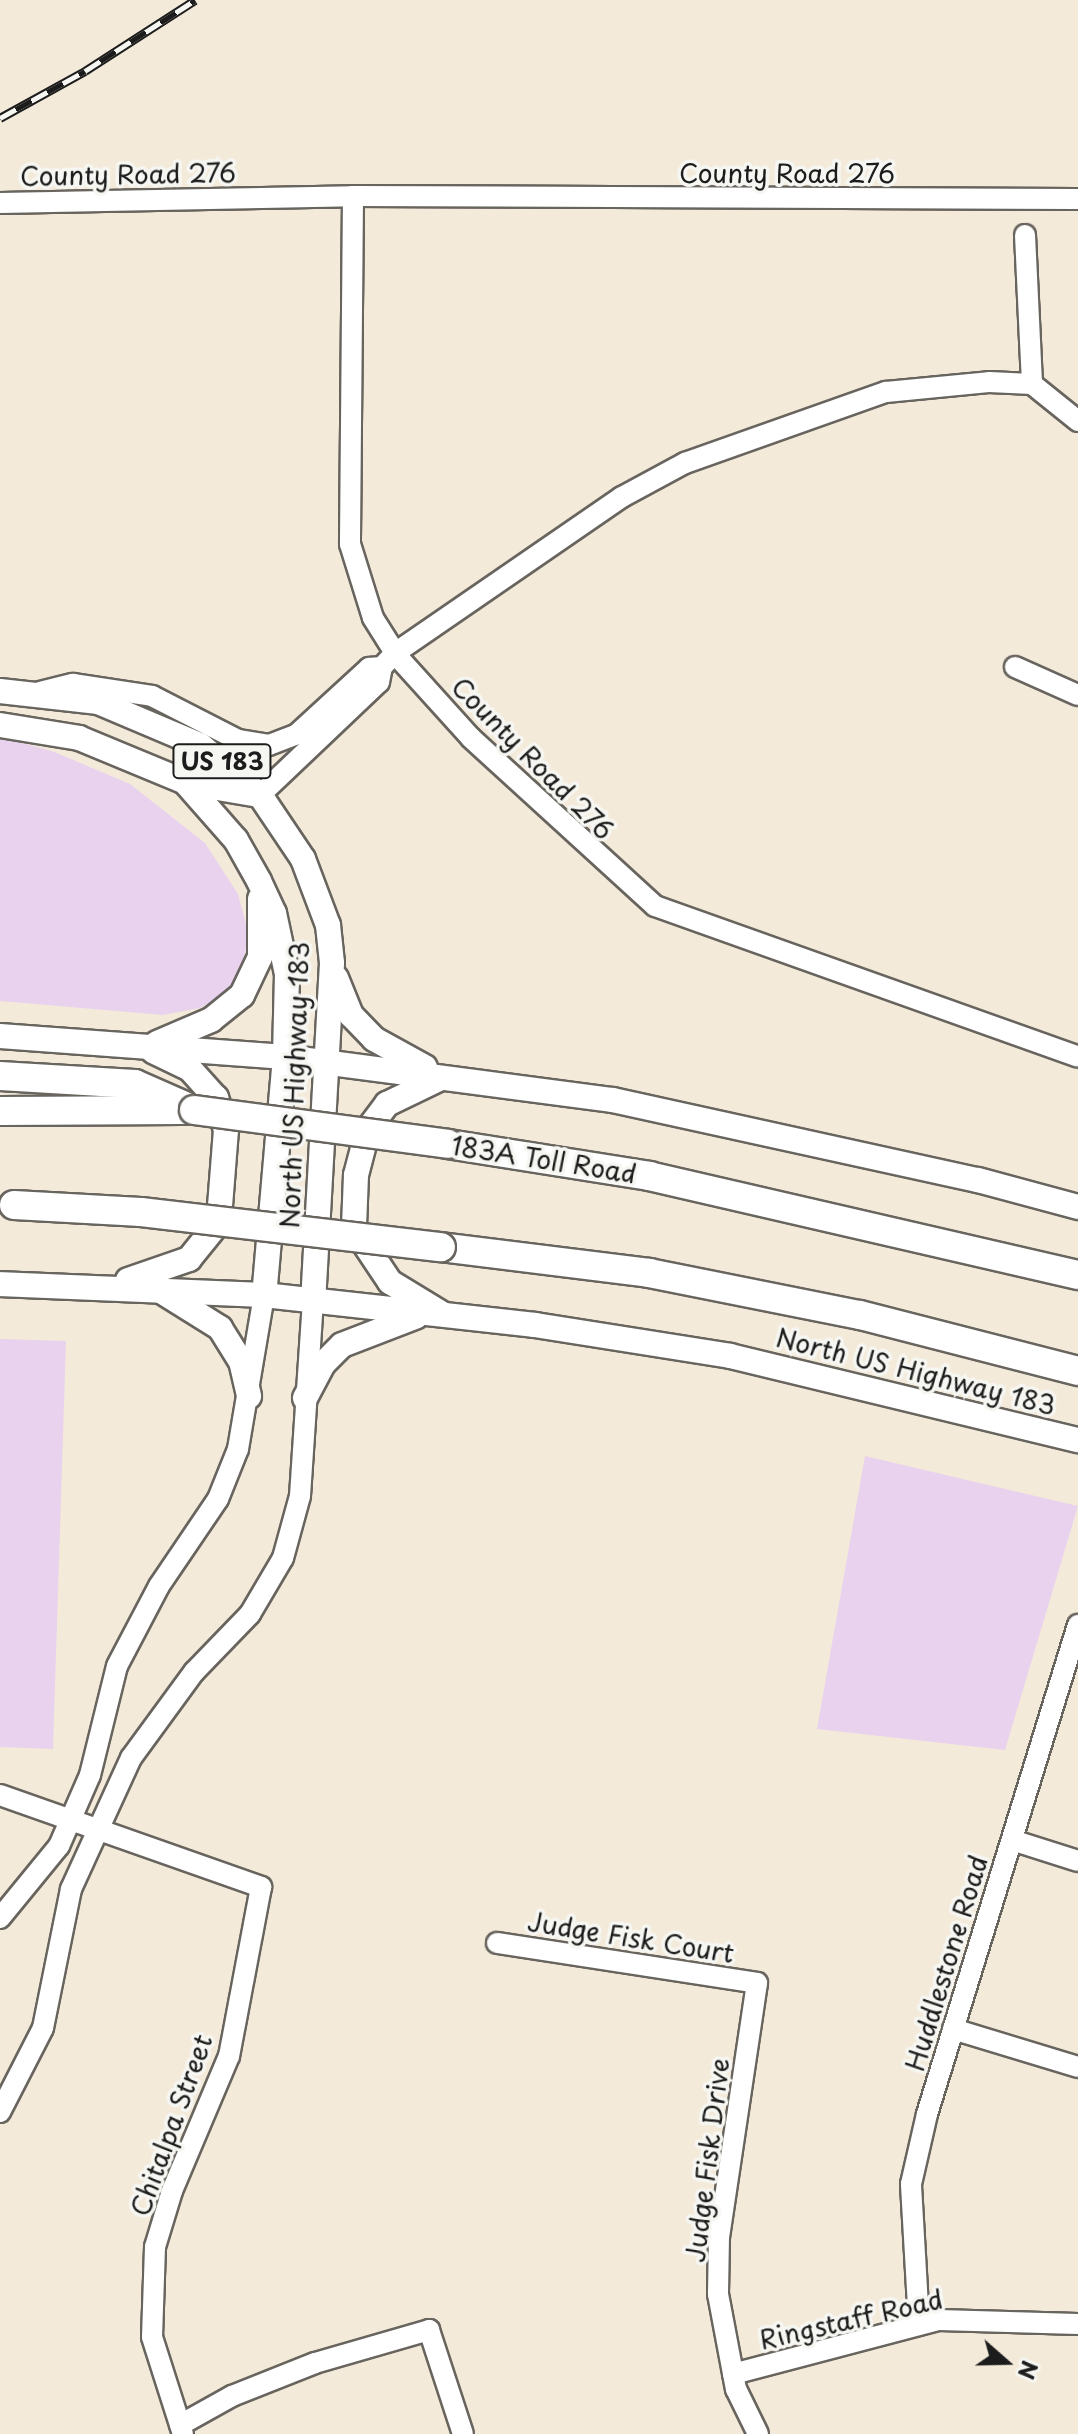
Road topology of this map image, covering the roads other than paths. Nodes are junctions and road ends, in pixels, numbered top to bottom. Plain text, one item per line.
1 (353, 196) junction
2 (1078, 199) edge
3 (0, 203) edge
4 (1025, 235) dead end
5 (1032, 384) junction
6 (1078, 421) edge
7 (388, 660) junction
8 (1015, 667) dead end
9 (0, 691) edge
10 (39, 693) junction
11 (1078, 695) edge
12 (0, 725) edge
13 (185, 782) junction
14 (260, 795) junction
15 (259, 881) junction
16 (332, 963) junction
17 (0, 1036) edge
18 (145, 1044) junction
19 (285, 1057) junction
20 (1078, 1057) edge
21 (326, 1061) junction
22 (1, 1076) edge
23 (445, 1076) junction
24 (194, 1110) junction
25 (10, 1111) edge
26 (7, 1205) edge
27 (1078, 1207) edge
28 (1078, 1275) edge
29 (0, 1284) edge
30 (110, 1285) junction
31 (155, 1288) junction
32 (264, 1295) junction
33 (313, 1299) junction
34 (433, 1314) junction
35 (1078, 1371) edge
36 (249, 1396) junction
37 (305, 1398) junction
38 (1078, 1440) edge
39 (1078, 1625) edge
40 (0, 1795) edge
41 (73, 1817) junction
42 (97, 1827) junction
43 (1012, 1840) junction
44 (1078, 1861) edge
45 (0, 1918) edge
46 (497, 1943) dead end
47 (757, 1983) joint
48 (953, 2029) junction
49 (1078, 2067) edge
50 (0, 2112) edge
51 (919, 2324) junction
52 (1078, 2324) edge
53 (733, 2374) junction
54 (181, 2429) edge
55 (463, 2434) edge
56 (758, 2434) edge

1 - 2 street, County Road 276
1 - 3 street, County Road 276
1 - 7 street, County Road 276
4 - 5 street
5 - 6 street
5 - 7 street
7 - 10 street
7 - 14 street
7 - 20 street, County Road 276
8 - 11 street
9 - 10 main road, North US Highway 183 / US 183
10 - 14 main road, North US Highway 183 / US 183
12 - 13 main road, North US Highway 183 / US 183
13 - 14 main road
13 - 15 main road, North US Highway 183 / US 183
14 - 16 main road, North US Highway 183 / US 183
15 - 18 main road
15 - 19 main road, North US Highway 183 / US 183
16 - 21 main road, North US Highway 183 / US 183
16 - 23 main road, US 183
17 - 18 main road
18 - 19 main road
18 - 30 main road
19 - 21 main road
19 - 32 main road, North US Highway 183 / US 183
21 - 23 main road
21 - 33 main road, North US Highway 183 / US 183
22 - 24 highway
23 - 27 main road, US 183
23 - 34 main road
24 - 25 highway, 183A Toll Road
24 - 28 highway, 183A Toll Road, bridge
26 - 35 highway, bridge
29 - 30 main road
30 - 31 main road
31 - 32 main road
31 - 36 main road
32 - 33 main road, North US Highway 183
32 - 36 street
33 - 34 main road, North US Highway 183
33 - 37 street
34 - 37 main road
34 - 38 main road, North US Highway 183
36 - 41 street
37 - 42 street
39 - 43 street, Huddlestone Road
40 - 41 street, Chitalpa Street
41 - 42 street, Chitalpa Street
41 - 45 street
42 - 50 street
42 - 54 street, Chitalpa Street
43 - 44 street
43 - 48 street, Huddlestone Road
46 - 47 street, Judge Fisk Court
47 - 53 street, Judge Fisk Drive
48 - 49 street
48 - 51 street, Huddlestone Road
51 - 52 street, Ringstaff Road
51 - 53 street, Ringstaff Road
53 - 56 street, Judge Fisk Drive
54 - 55 street

